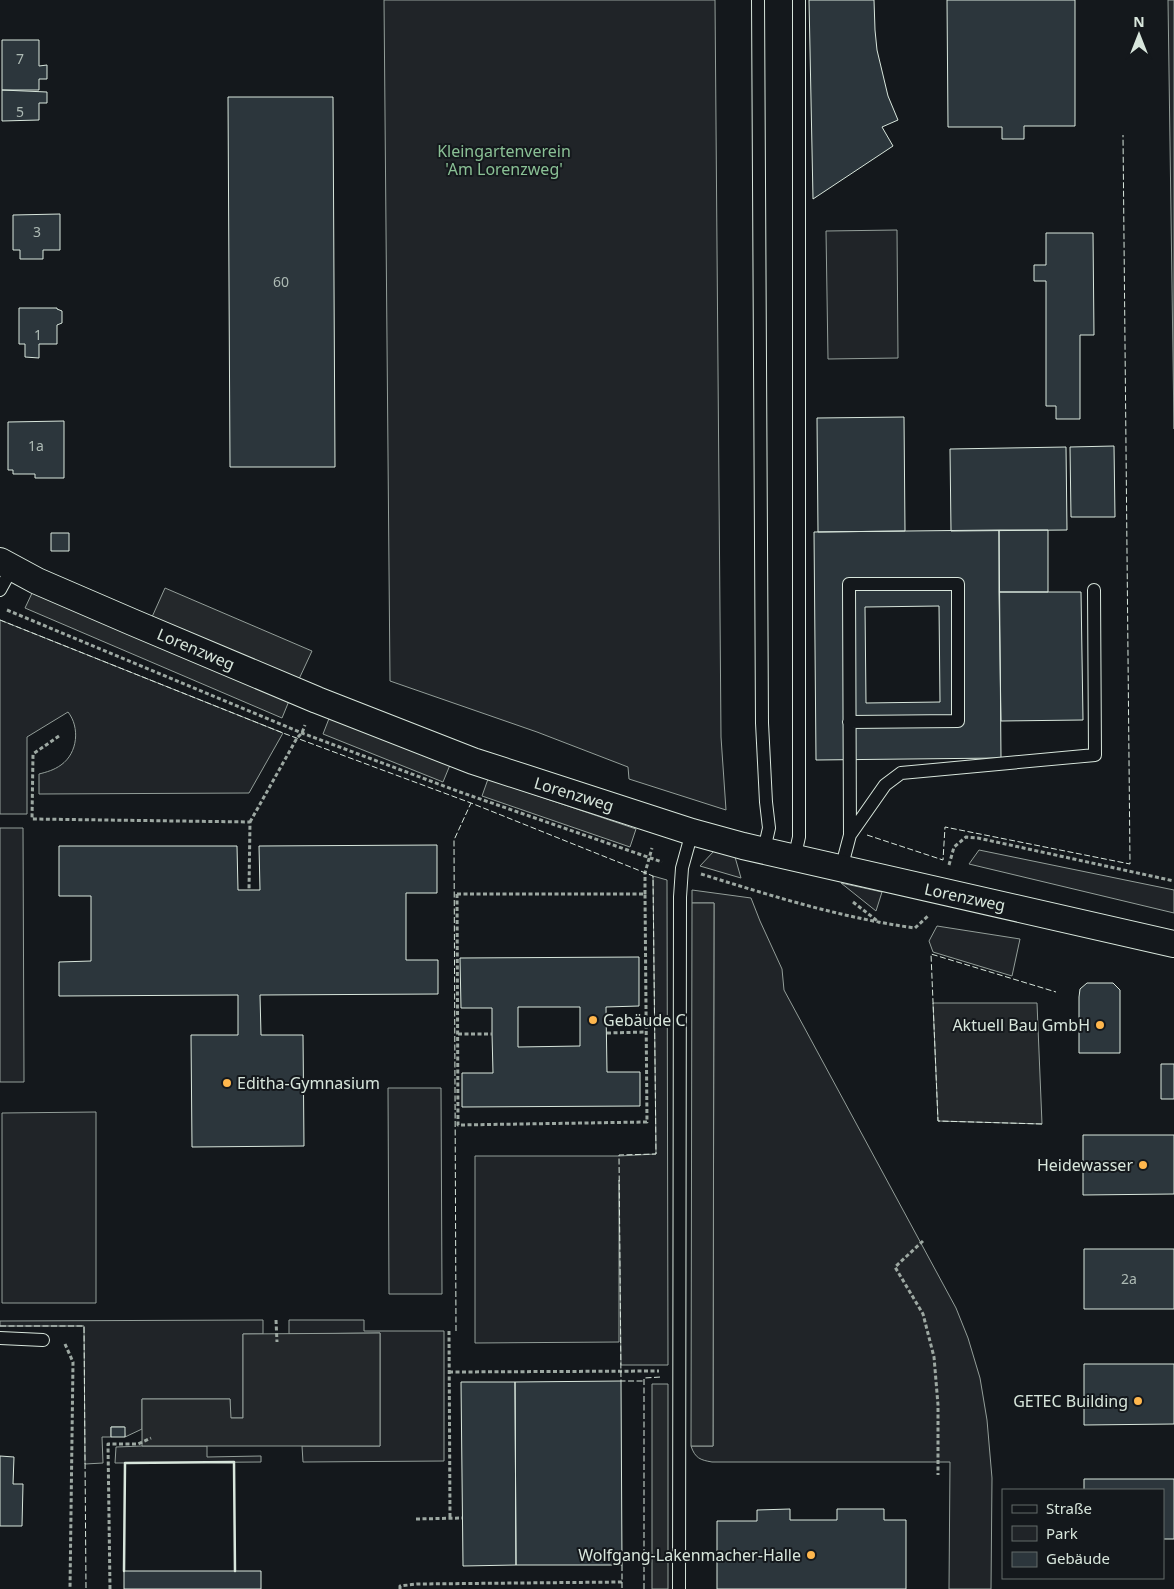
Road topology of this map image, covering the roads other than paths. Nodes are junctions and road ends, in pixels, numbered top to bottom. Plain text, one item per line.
1 (758, 0) edge
2 (799, 0) edge
3 (4, 573) edge
4 (1094, 590) dead end
5 (849, 722) junction
6 (692, 832) junction
7 (850, 835) junction
8 (764, 850) junction
9 (794, 859) junction
10 (841, 869) junction
11 (1174, 944) edge
12 (0, 1338) edge
13 (43, 1340) road end
14 (679, 1589) edge

1 - 8 lane
2 - 9 lane
3 - 6 street, Lorenzweg
4 - 7 lane
5 - 5 lane
5 - 7 lane
6 - 8 street, Lorenzweg
6 - 14 lane
7 - 10 lane
8 - 9 street, Lorenzweg
9 - 10 street, Lorenzweg
10 - 11 street, Lorenzweg
12 - 13 lane

